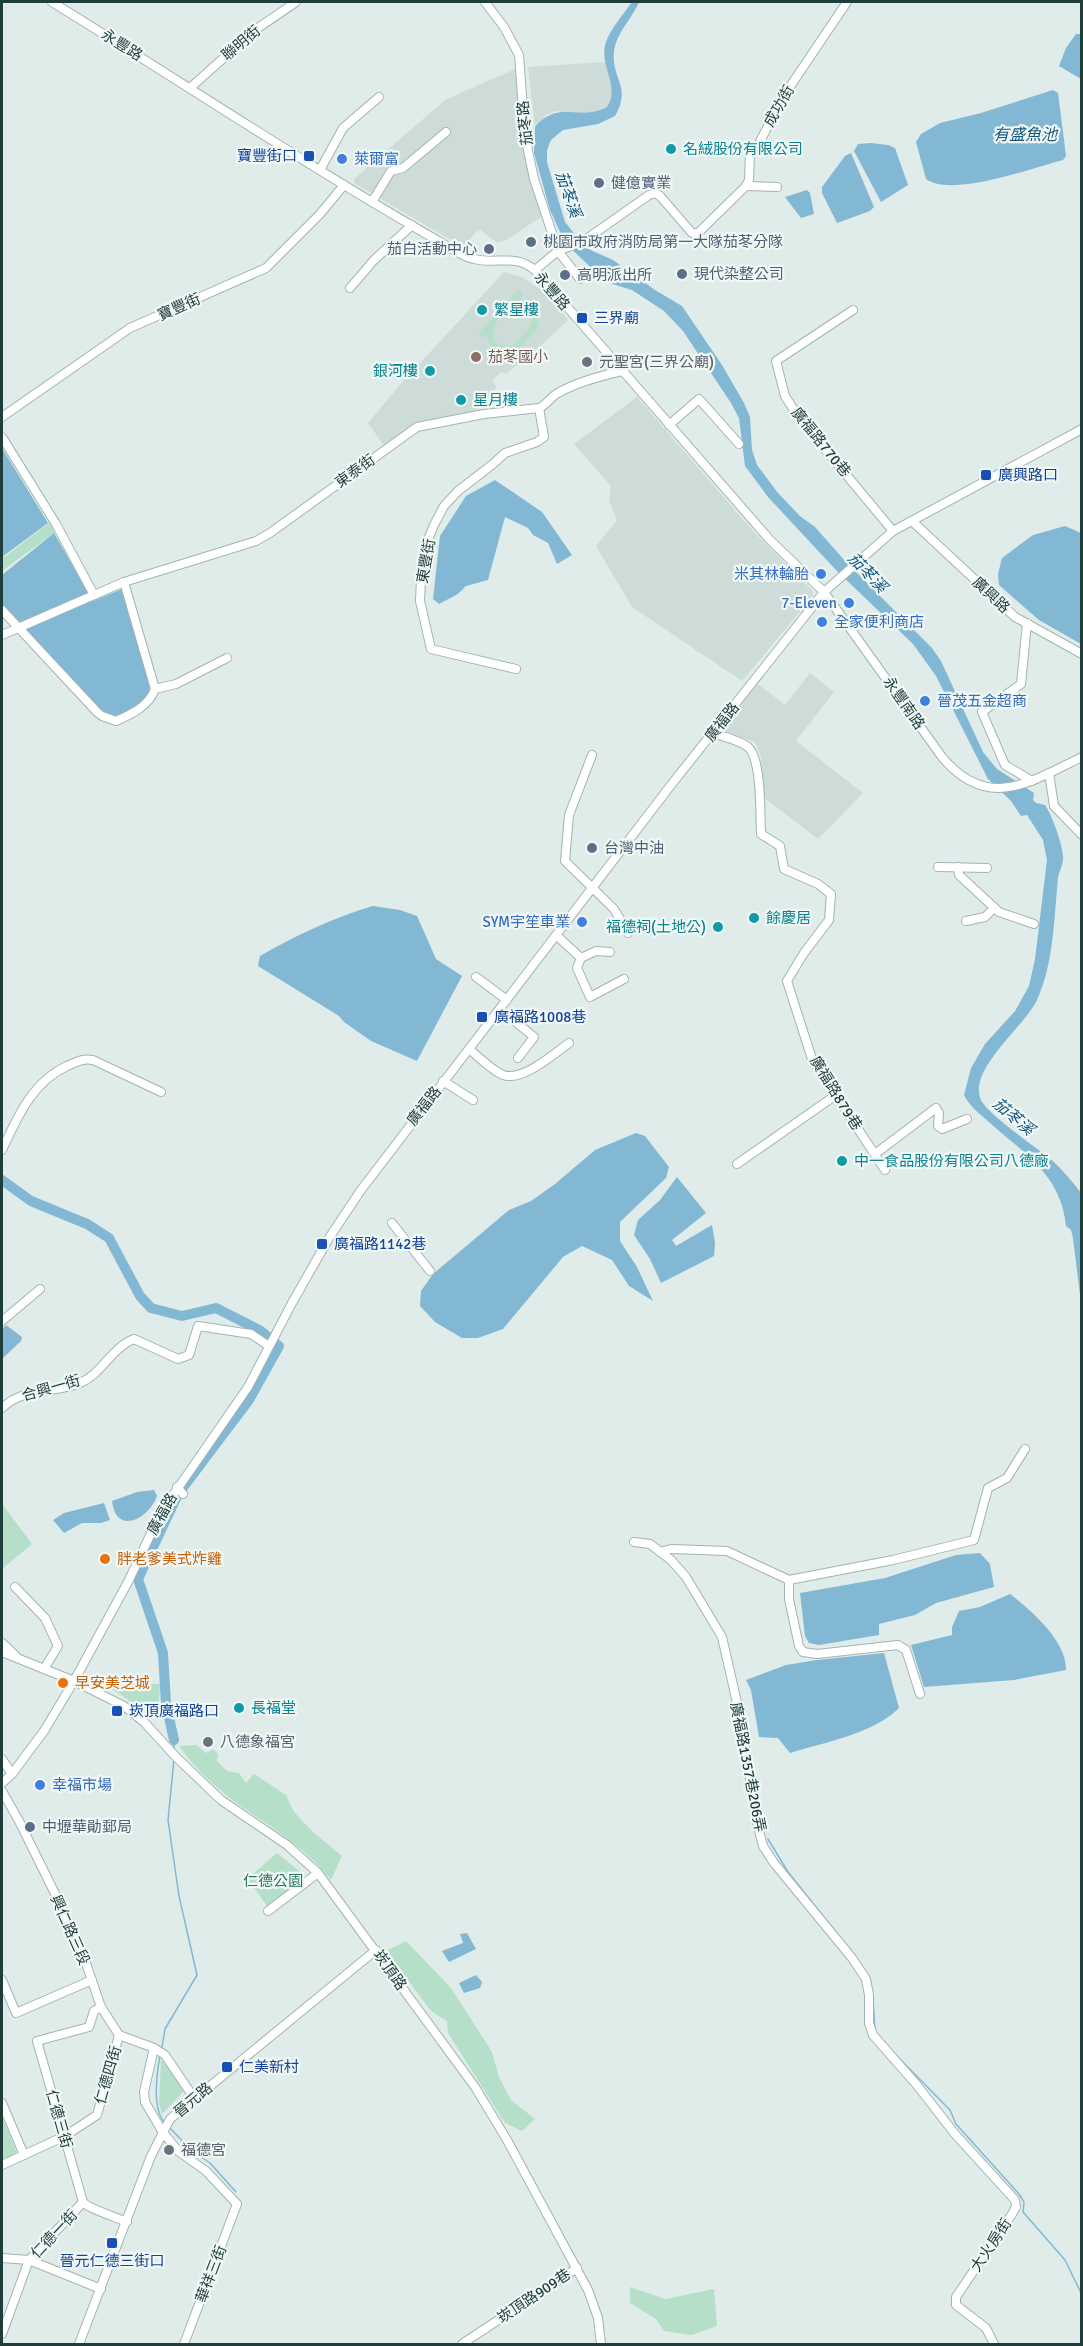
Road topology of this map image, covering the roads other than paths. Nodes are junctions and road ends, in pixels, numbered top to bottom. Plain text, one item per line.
1 (52, 2) edge
2 (296, 2) edge
3 (485, 2) edge
4 (847, 2) edge
5 (285, 4) edge
6 (190, 88) junction
7 (379, 97) dead end
8 (446, 132) dead end
9 (320, 170) junction
10 (345, 185) junction
11 (746, 186) junction
12 (777, 187) dead end
13 (372, 202) junction
14 (412, 225) junction
15 (558, 251) junction
16 (535, 270) junction
17 (580, 279) dead end
18 (350, 288) dead end
19 (853, 310) dead end
20 (622, 371) junction
21 (539, 408) junction
22 (2, 417) edge
23 (669, 425) junction
24 (1082, 429) edge
25 (2, 437) edge
26 (739, 444) dead end
27 (912, 521) junction
28 (893, 531) junction
29 (124, 582) junction
30 (824, 592) junction
31 (94, 595) junction
32 (2, 610) edge
33 (1027, 623) junction
34 (17, 628) junction
35 (2, 635) edge
36 (1082, 654) edge
37 (227, 658) dead end
38 (516, 669) dead end
39 (155, 689) junction
40 (713, 733) junction
41 (592, 755) dead end
42 (1082, 757) edge
43 (1050, 773) junction
44 (1032, 781) junction
45 (1082, 836) edge
46 (938, 867) dead end
47 (958, 867) junction
48 (987, 868) dead end
49 (594, 888) junction
50 (994, 908) junction
51 (966, 921) dead end
52 (1034, 924) dead end
53 (627, 933) dead end
54 (557, 936) junction
55 (610, 952) dead end
56 (581, 958) junction
57 (476, 977) dead end
58 (624, 979) dead end
59 (507, 1000) junction
60 (500, 1009) junction
61 (569, 1043) dead end
62 (469, 1049) junction
63 (518, 1058) dead end
64 (444, 1081) junction
65 (160, 1092) dead end
66 (836, 1095) junction
67 (472, 1100) dead end
68 (967, 1119) dead end
69 (2, 1150) edge
70 (875, 1154) junction
71 (737, 1164) dead end
72 (885, 1170) dead end
73 (392, 1223) dead end
74 (430, 1271) dead end
75 (40, 1289) dead end
76 (2, 1321) edge
77 (269, 1346) junction
78 (2, 1408) edge
79 (1025, 1449) dead end
80 (634, 1542) dead end
81 (660, 1552) junction
82 (789, 1580) junction
83 (15, 1587) dead end
84 (2, 1643) edge
85 (2, 1652) edge
86 (18, 1659) junction
87 (44, 1669) junction
88 (74, 1681) junction
89 (921, 1694) dead end
90 (2, 1759) edge
91 (12, 1774) junction
92 (2, 1783) edge
93 (2, 1791) edge
94 (318, 1873) junction
95 (268, 1911) dead end
96 (376, 1950) junction
97 (92, 1980) junction
98 (3, 1985) edge
99 (101, 2007) junction
100 (119, 2036) junction
101 (154, 2048) junction
102 (194, 2098) junction
103 (2, 2103) edge
104 (942, 2116) joint
105 (162, 2131) junction
106 (65, 2136) junction
107 (24, 2155) junction
108 (2, 2165) edge
109 (83, 2202) junction
110 (127, 2222) junction
111 (2, 2258) edge
112 (29, 2260) junction
113 (577, 2268) junction
114 (101, 2289) junction
115 (2, 2334) edge
116 (79, 2344) edge
117 (184, 2344) edge
118 (462, 2344) edge
119 (601, 2344) edge
120 (994, 2344) edge

1 - 6 street, 永豐路
2 - 5 street, 聯明街
3 - 15 street, 茄苳路
4 - 11 street, 成功街
5 - 6 street, 聯明街
6 - 9 street, 永豐路
7 - 9 street
8 - 13 street
9 - 10 street, 永豐路
10 - 13 street, 永豐路
10 - 22 street, 寶豐街
11 - 12 street
11 - 15 street
13 - 14 street, 永豐路
14 - 16 street, 永豐路
14 - 18 street
15 - 16 street
15 - 17 street, 茄苳路
16 - 20 street, 永豐路
19 - 28 street, 廣福路770巷
20 - 21 street, 東泰街
20 - 23 street, 永豐路
21 - 29 street, 東泰街
21 - 38 street, 東豐街
23 - 26 street
23 - 30 street, 永豐路
24 - 27 street
25 - 31 street
27 - 28 street
27 - 33 street, 廣興路
28 - 30 street, 廣福路
29 - 31 street, 東泰街
29 - 39 street
30 - 40 street, 廣福路
30 - 44 street, 永豐南路
31 - 34 street, 東泰街
32 - 34 street
33 - 36 street, 廣興路
33 - 44 street
34 - 35 street
34 - 39 street
37 - 39 street
40 - 49 street, 廣福路
40 - 66 street, 廣福路879巷
41 - 49 street
42 - 43 street
43 - 44 street
43 - 45 street
46 - 47 street
47 - 48 street
47 - 50 street
49 - 53 street
49 - 54 street, 廣福路
50 - 51 street
50 - 52 street
54 - 56 street
54 - 59 street, 廣福路
55 - 56 street
56 - 58 street
57 - 59 street
59 - 60 street, 廣福路
60 - 62 street, 廣福路
60 - 63 street
61 - 62 street
62 - 64 street, 廣福路
64 - 67 street
64 - 77 street, 廣福路
65 - 69 street
66 - 70 street, 廣福路879巷
66 - 71 street
68 - 70 street
70 - 72 street, 廣福路879巷
73 - 74 street
75 - 76 street
77 - 78 street, 合興一街
77 - 88 street, 廣福路
79 - 82 street
80 - 81 street, 廣福路1357巷206弄
81 - 82 street
81 - 104 street, 廣福路1357巷206弄
82 - 89 street
83 - 87 street
84 - 86 street
85 - 86 street, 崁頂路
86 - 87 street, 崁頂路
87 - 88 street, 崁頂路
88 - 91 street, 廣福路
88 - 94 street, 崁頂路
90 - 91 street
91 - 92 street, 廣福路
93 - 97 street, 興仁路三段
94 - 95 street
94 - 96 street, 崁頂路
96 - 102 street, 晉元路
96 - 113 street, 崁頂路
97 - 98 street
97 - 99 street, 興仁路三段
99 - 100 street, 興仁路三段
99 - 106 street, 仁德三街
100 - 101 street
100 - 106 street, 仁德四街
101 - 102 street
101 - 105 street
102 - 105 street, 晉元路
103 - 107 street
104 - 120 street, 大火房街
105 - 110 street, 晉元路
105 - 117 street, 華祥三街
106 - 107 street, 仁德四街
106 - 109 street, 仁德三街
107 - 108 street, 仁德四街
109 - 110 street
109 - 112 street, 仁德一街
110 - 114 street, 晉元路
111 - 112 street
112 - 114 street
112 - 115 street, 仁德一街
113 - 118 street, 崁頂路909巷
113 - 119 street, 崁頂路
114 - 116 street, 晉元路

